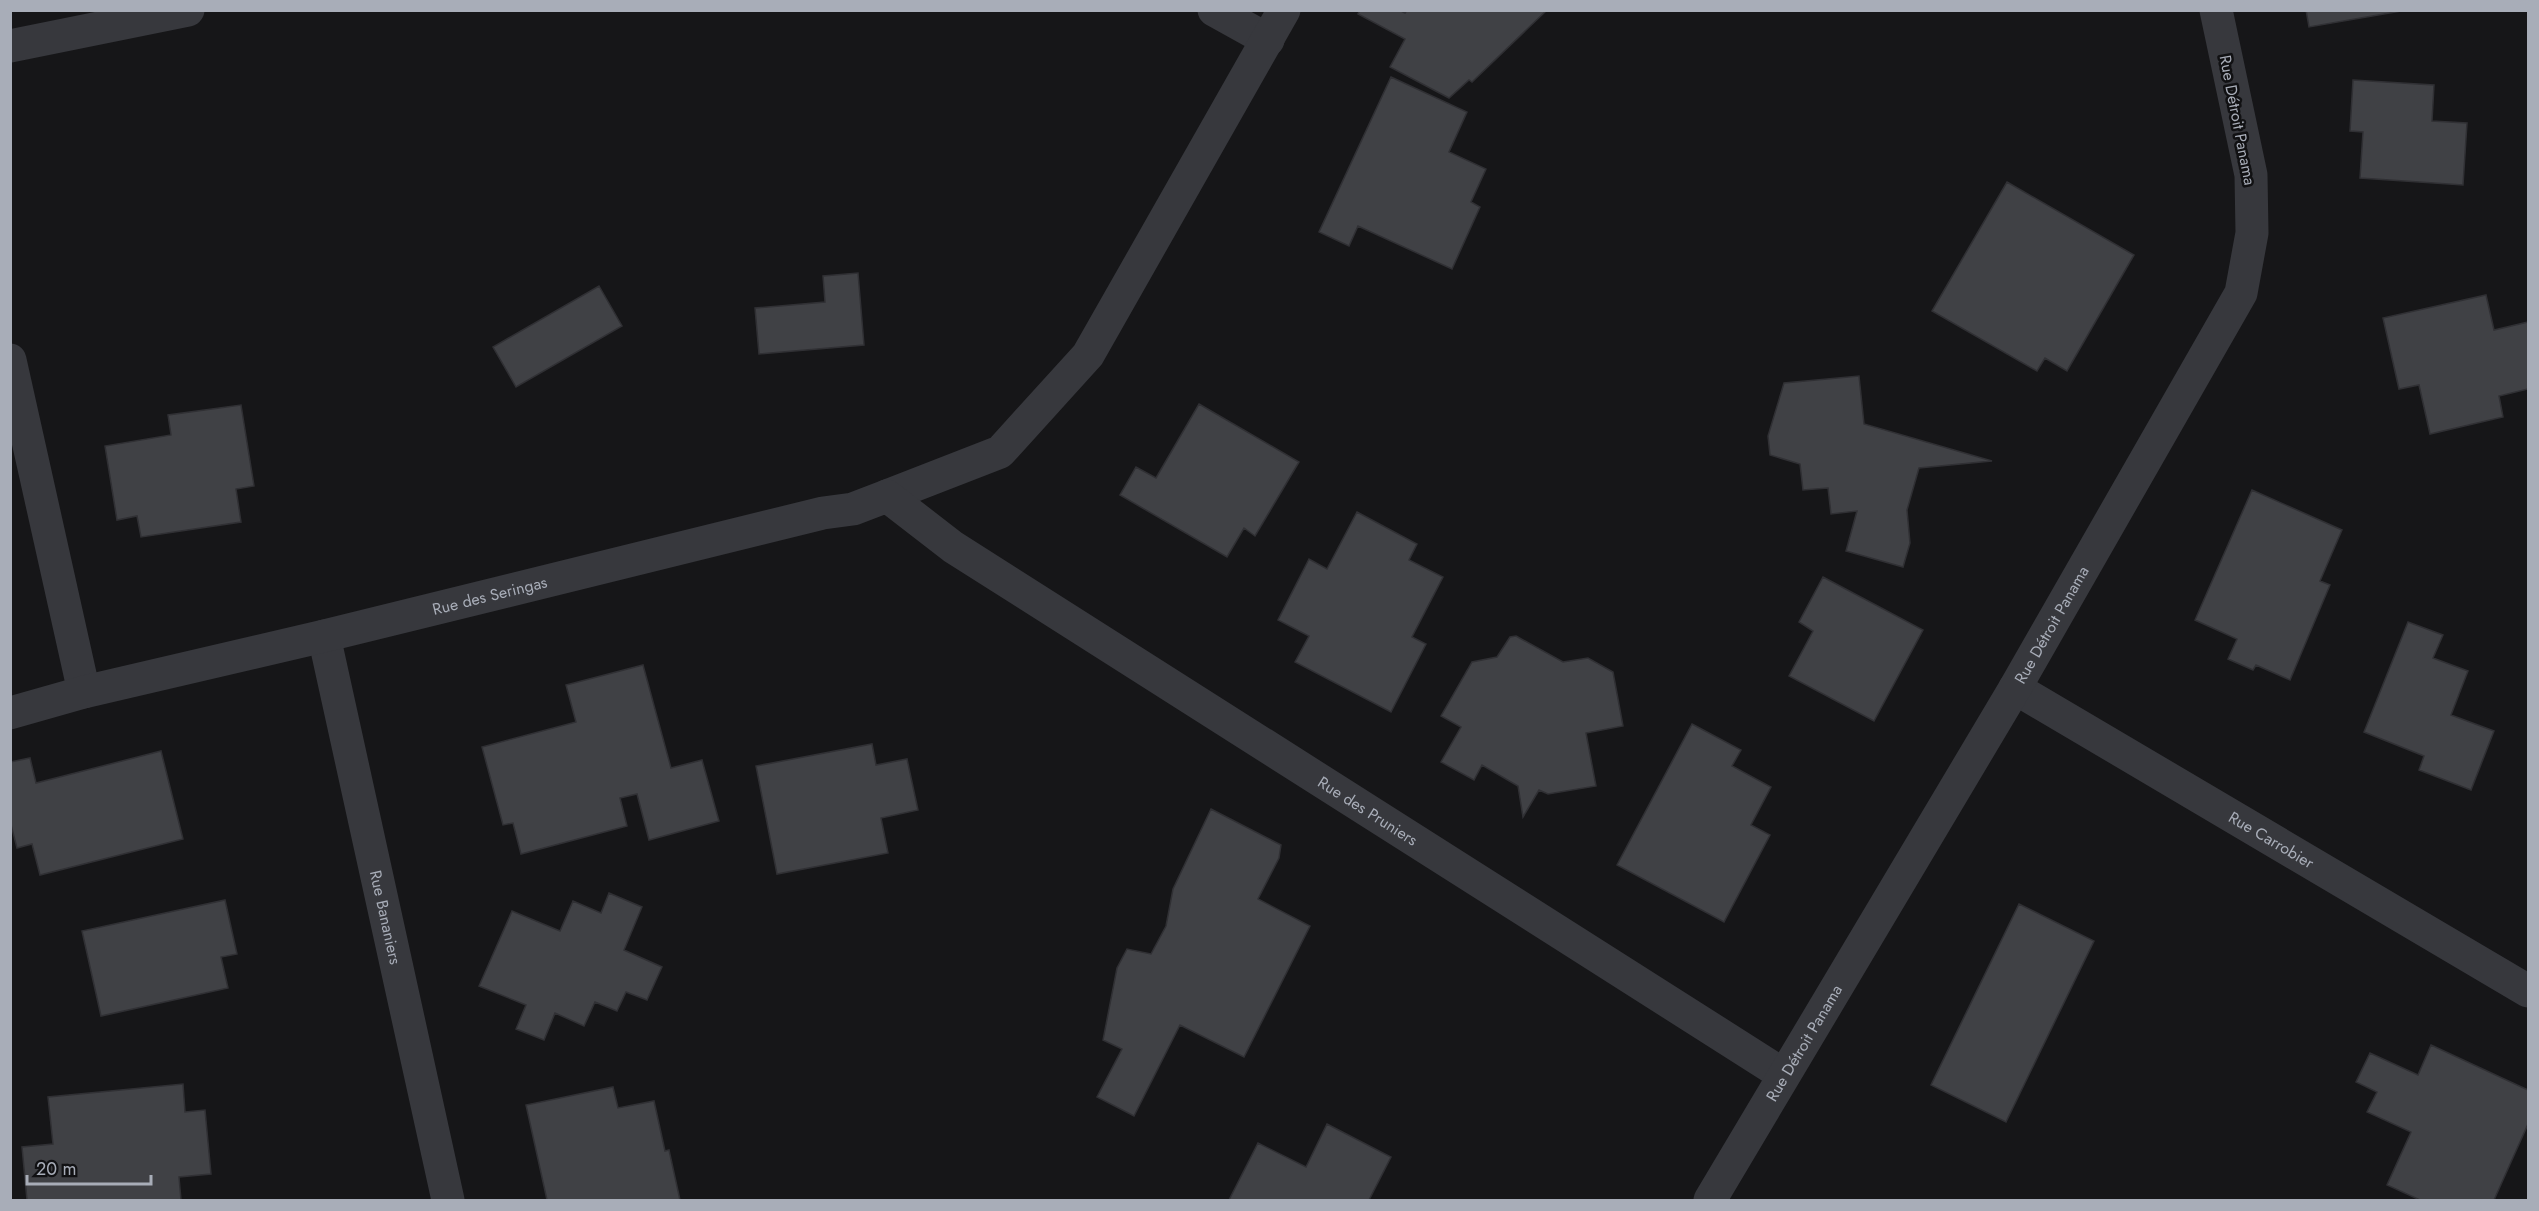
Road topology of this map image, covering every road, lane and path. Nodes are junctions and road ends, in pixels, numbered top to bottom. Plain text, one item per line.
1 (189, 10) edge
2 (1214, 10) edge
3 (1284, 10) edge
4 (2216, 10) edge
5 (1268, 40) junction
6 (10, 46) edge
7 (10, 360) edge
8 (887, 496) junction
9 (324, 636) junction
10 (2016, 688) junction
11 (84, 692) junction
12 (10, 713) edge
13 (2529, 991) edge
14 (1784, 1075) junction
15 (448, 1200) edge
16 (1710, 1200) edge

1 - 6 street
2 - 5 street
3 - 5 street, Rue des Seringas
4 - 10 street, Rue Détroit Panama
5 - 8 street, Rue des Seringas
7 - 11 street
8 - 9 street, Rue des Seringas
8 - 14 street, Rue des Pruniers
9 - 11 street, Rue des Seringas
9 - 15 street, Rue Bananiers
10 - 13 street, Rue Carrobier
10 - 14 street, Rue Détroit Panama
11 - 12 street, Rue des Seringas
14 - 16 street, Rue Détroit Panama

